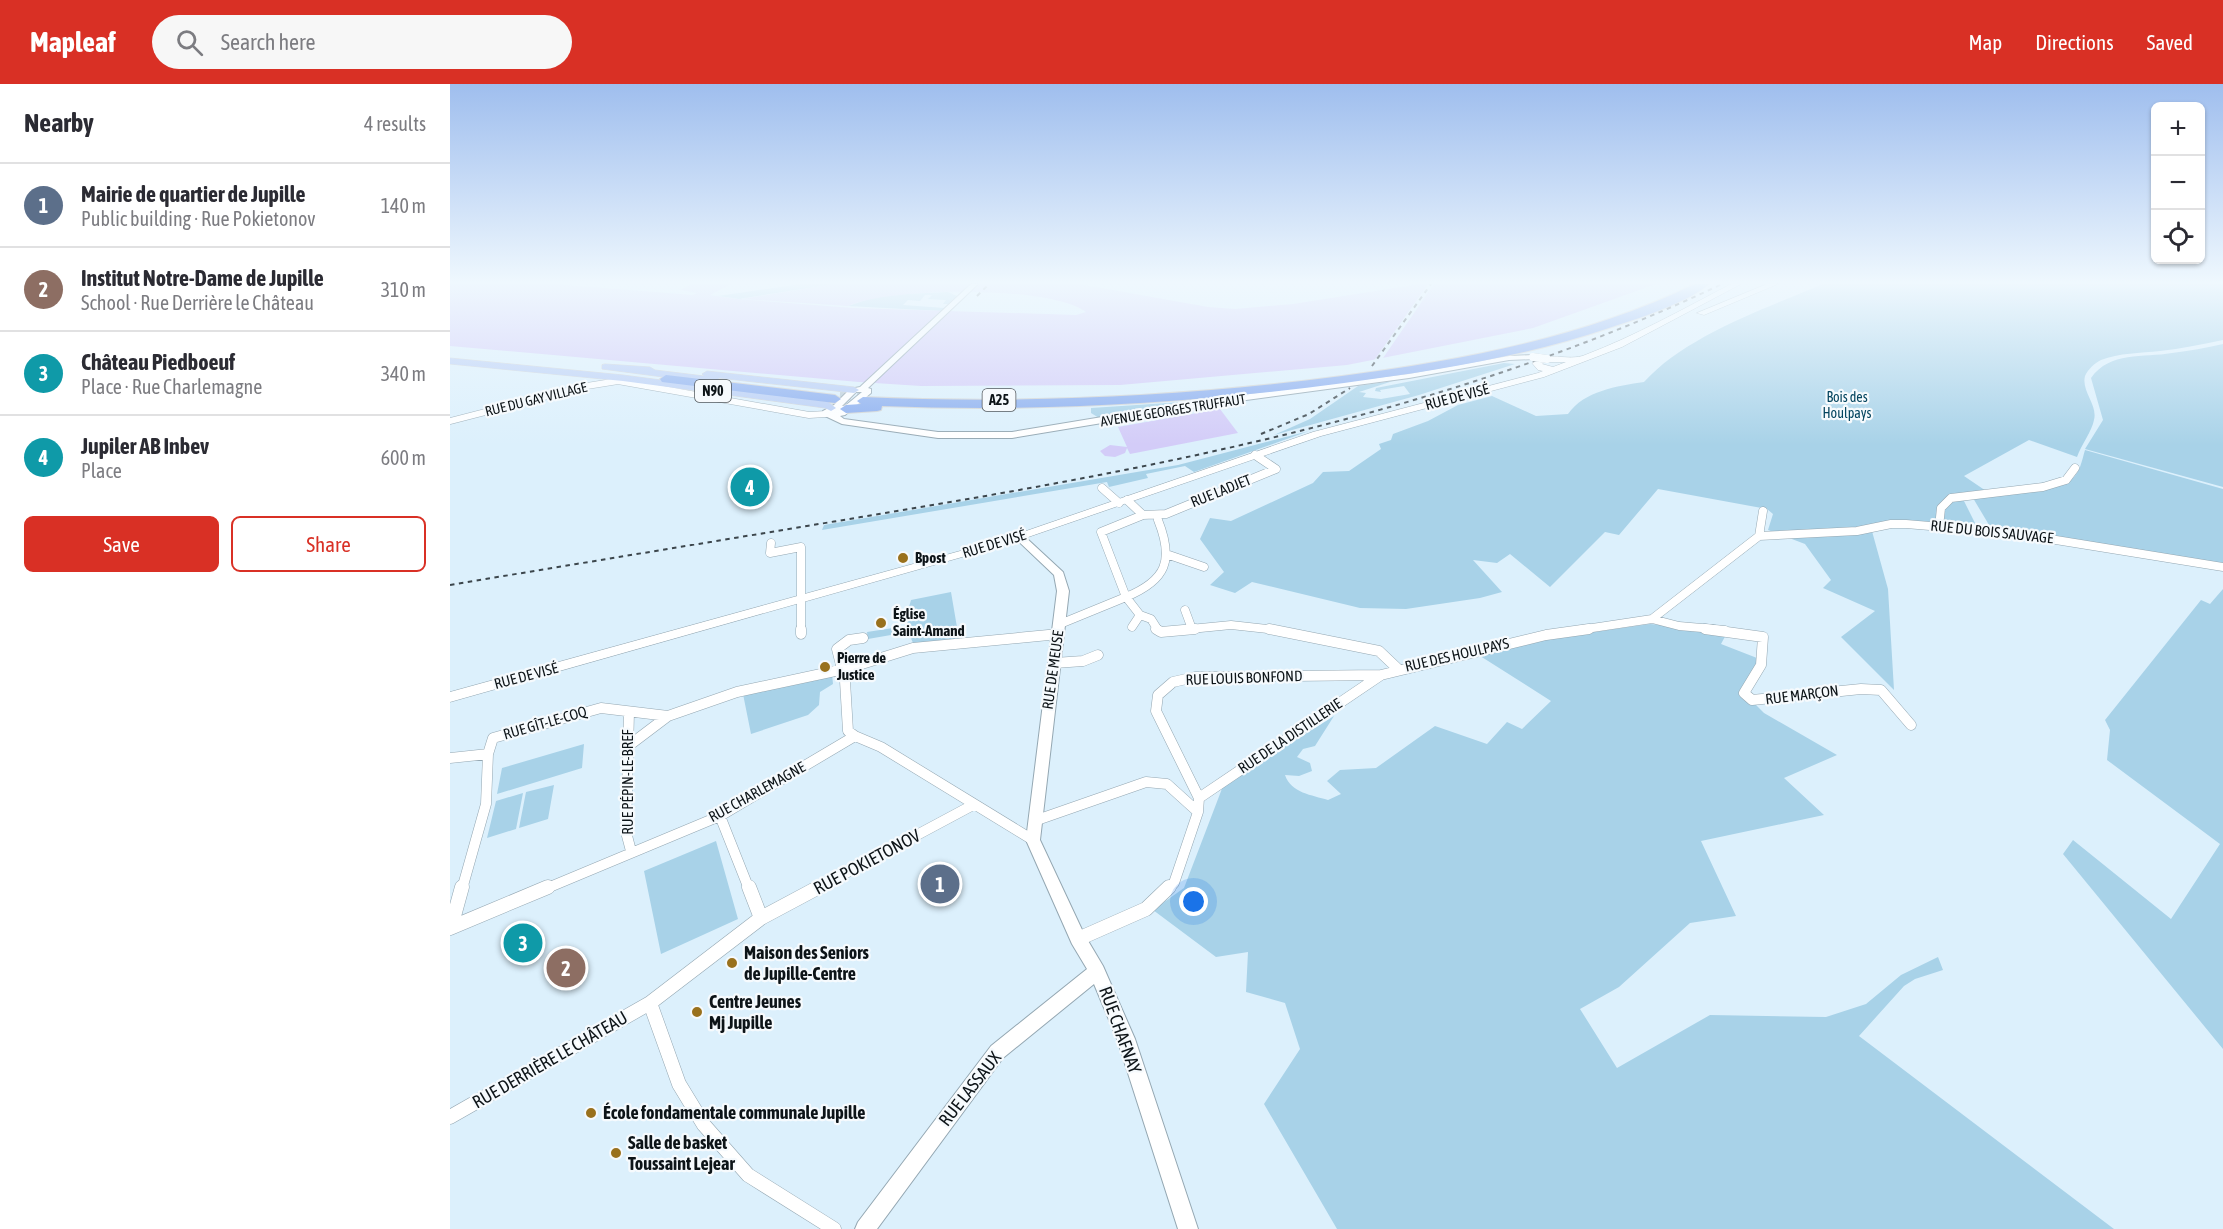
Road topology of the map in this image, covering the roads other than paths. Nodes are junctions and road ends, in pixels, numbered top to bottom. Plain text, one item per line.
1 (918, 337) edge
2 (1521, 337) edge
3 (1562, 337) edge
4 (1629, 337) edge
5 (450, 356) edge
6 (1496, 361) junction
7 (1554, 364) junction
8 (1535, 366) junction
9 (605, 367) junction
10 (666, 379) joint
11 (717, 381) junction
12 (623, 382) joint
13 (1124, 399) junction
14 (847, 402) junction
15 (450, 421) edge
16 (1255, 455) junction
17 (2075, 468) dead end
18 (1102, 488) dead end
19 (1123, 501) junction
20 (1763, 512) dead end
21 (1143, 515) junction
22 (1158, 519) dead end
23 (1939, 526) junction
24 (1759, 536) junction
25 (1019, 537) junction
26 (771, 543) dead end
27 (1168, 555) junction
28 (1204, 567) dead end
29 (2223, 567) edge
30 (1126, 597) junction
31 (802, 599) junction
32 (1185, 610) dead end
33 (1140, 615) junction
34 (1652, 619) junction
35 (1132, 627) dead end
36 (1059, 629) junction
37 (1192, 629) junction
38 (801, 634) dead end
39 (863, 638) dead end
40 (1098, 655) dead end
41 (1055, 663) junction
42 (840, 669) junction
43 (1398, 669) junction
44 (1381, 675) junction
45 (450, 697) edge
46 (629, 712) junction
47 (668, 716) junction
48 (1911, 725) dead end
49 (855, 736) junction
50 (627, 747) junction
51 (488, 754) junction
52 (450, 759) edge
53 (1199, 798) junction
54 (973, 805) junction
55 (1198, 812) junction
56 (720, 816) junction
57 (1037, 820) junction
58 (1033, 840) junction
59 (630, 851) junction
60 (761, 918) junction
61 (451, 927) edge
62 (1078, 939) junction
63 (1097, 971) junction
64 (650, 1003) junction
65 (450, 1117) edge
66 (834, 1229) edge
67 (865, 1229) edge
68 (1188, 1229) edge

1 - 14 street
2 - 13 highway, A25
3 - 13 highway, A25
4 - 7 main road, RUE DE VISÉ
5 - 9 main road, N90
5 - 10 main road
5 - 11 main road, N90
5 - 14 main road, N90
6 - 8 street, AVENUE GEORGES TRUFFAUT
6 - 8 street, AVENUE GEORGES TRUFFAUT
6 - 14 street, AVENUE GEORGES TRUFFAUT
7 - 8 main road, RUE DE VISÉ
7 - 8 main road, RUE DE VISÉ, bridge
8 - 16 main road, RUE DE VISÉ
9 - 11 main road, N90
9 - 14 main road, N90
10 - 14 highway, A25
11 - 14 highway, A25
12 - 14 street, AVENUE GEORGES TRUFFAUT
12 - 15 street, RUE DU GAY VILLAGE
13 - 14 highway, A25
13 - 14 highway
16 - 19 main road, RUE DE VISÉ
16 - 21 street, RUE LADJET
17 - 23 street
18 - 19 street
19 - 21 street
19 - 25 main road, RUE DE VISÉ
20 - 24 street
21 - 30 street, RUE DES HOULPAYS
22 - 27 street
23 - 24 street, RUE DU BOIS SAUVAGE
23 - 29 street, RUE DU BOIS SAUVAGE
24 - 34 street, RUE DES HOULPAYS
25 - 31 main road, RUE DE VISÉ
25 - 36 street, RUE DE MEUSE
26 - 31 street
27 - 28 street
27 - 30 street, RUE GÎT-LE-COQ
30 - 33 street, RUE DES HOULPAYS
30 - 36 street, RUE GÎT-LE-COQ
31 - 38 street
31 - 45 main road, RUE DE VISÉ
32 - 37 street
33 - 35 street
33 - 37 street, RUE DES HOULPAYS
34 - 43 street, RUE DES HOULPAYS
34 - 48 street, RUE MARÇON
36 - 41 street, RUE DE MEUSE
36 - 42 street, RUE GÎT-LE-COQ
37 - 43 street, RUE DES HOULPAYS
39 - 42 street
40 - 41 street
41 - 57 street, RUE DE MEUSE
42 - 47 street, RUE GÎT-LE-COQ
42 - 49 street
43 - 44 street, RUE LOUIS BONFOND
44 - 53 street, RUE DE LA DISTILLERIE
44 - 53 street, RUE LOUIS BONFOND
46 - 47 street, RUE GÎT-LE-COQ
46 - 50 street, RUE PÉPIN-LE-BREF
46 - 51 street, RUE GÎT-LE-COQ
47 - 50 street, RUE GÎT-LE-COQ
49 - 54 street
49 - 56 street, RUE CHARLEMAGNE
50 - 59 street, RUE PÉPIN-LE-BREF
51 - 52 street
51 - 61 street
53 - 55 street
54 - 58 street
54 - 60 street, RUE POKIETONOV
55 - 57 street
55 - 62 street
56 - 59 street, RUE CHARLEMAGNE
56 - 60 street
57 - 58 street, RUE DE MEUSE
58 - 62 street, RUE CHAFNAY
59 - 61 street, RUE CHARLEMAGNE
60 - 64 street, RUE POKIETONOV
62 - 63 street, RUE CHAFNAY
63 - 67 street, RUE LASSAUX
63 - 68 street, RUE CHAFNAY
64 - 65 street, RUE DERRIÈRE LE CHÂTEAU
64 - 66 street

